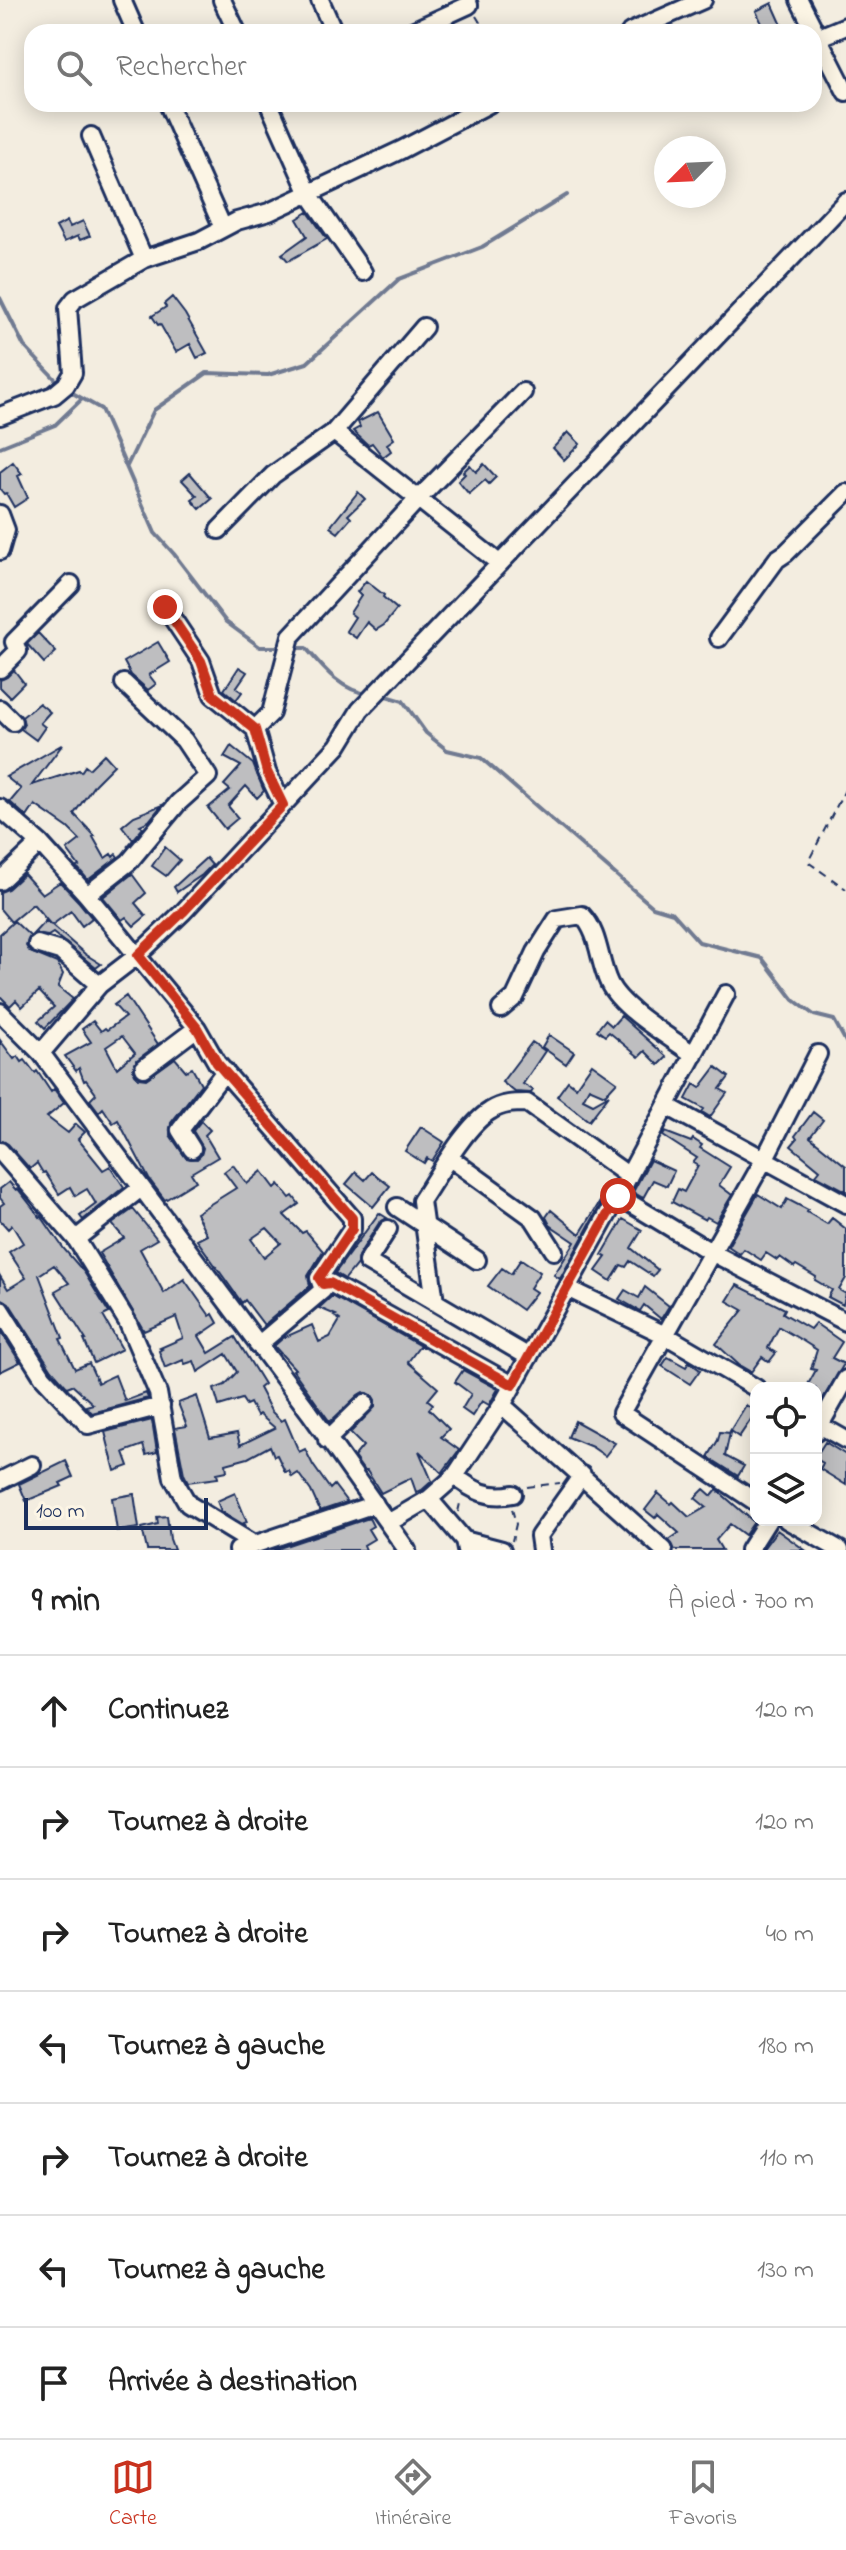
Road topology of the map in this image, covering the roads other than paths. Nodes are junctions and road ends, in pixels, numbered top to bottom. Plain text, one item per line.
1 (122, 0) edge
2 (222, 0) edge
3 (320, 0) edge
4 (703, 0) edge
5 (799, 0) edge
6 (469, 5) dead end
7 (132, 24) edge
8 (233, 24) edge
9 (330, 24) edge
10 (427, 24) edge
11 (648, 24) edge
12 (810, 24) edge
13 (846, 26) edge
14 (822, 36) edge
15 (822, 47) edge
16 (846, 92) edge
17 (172, 112) edge
18 (273, 112) edge
19 (474, 112) edge
20 (91, 136) dead end
21 (309, 194) junction
22 (846, 201) edge
23 (223, 228) junction
24 (144, 259) junction
25 (363, 272) dead end
26 (424, 327) dead end
27 (523, 392) dead end
28 (0, 416) edge
29 (334, 432) junction
30 (846, 493) edge
31 (418, 499) junction
32 (0, 514) edge
33 (219, 530) dead end
34 (0, 551) edge
35 (499, 563) junction
36 (71, 584) dead end
37 (165, 607) dead end
38 (719, 638) dead end
39 (0, 669) edge
40 (124, 683) dead end
41 (0, 709) edge
42 (13, 722) dead end
43 (255, 729) junction
44 (283, 805) junction
45 (0, 808) edge
46 (40, 843) junction
47 (0, 881) edge
48 (87, 895) junction
49 (37, 944) dead end
50 (138, 955) junction
51 (99, 985) junction
52 (726, 994) dead end
53 (501, 1009) dead end
54 (0, 1012) edge
55 (197, 1028) junction
56 (41, 1053) junction
57 (818, 1054) dead end
58 (694, 1055) junction
59 (144, 1068) dead end
60 (225, 1071) junction
61 (667, 1106) junction
62 (192, 1149) dead end
63 (0, 1151) edge
64 (450, 1158) junction
65 (764, 1160) junction
66 (629, 1176) junction
67 (141, 1188) junction
68 (618, 1196) junction
69 (846, 1204) edge
70 (397, 1207) dead end
71 (423, 1223) junction
72 (388, 1229) dead end
73 (76, 1239) junction
74 (554, 1251) dead end
75 (711, 1252) junction
76 (477, 1260) dead end
77 (323, 1284) junction
78 (567, 1288) junction
79 (435, 1302) junction
80 (0, 1309) edge
81 (846, 1322) edge
82 (665, 1335) junction
83 (258, 1345) junction
84 (529, 1357) junction
85 (846, 1379) edge
86 (513, 1385) junction
87 (750, 1385) edge
88 (365, 1403) dead end
89 (502, 1405) junction
90 (161, 1406) junction
91 (822, 1419) edge
92 (822, 1429) edge
93 (327, 1440) junction
94 (846, 1440) edge
95 (32, 1465) dead end
96 (459, 1480) junction
97 (0, 1481) edge
98 (578, 1481) junction
99 (513, 1494) road end
100 (750, 1498) edge
101 (429, 1499) junction
102 (375, 1504) junction
103 (388, 1523) junction
104 (764, 1526) edge
105 (798, 1526) edge
106 (461, 1540) edge
107 (245, 1547) edge
108 (407, 1550) edge
109 (502, 1550) edge
110 (541, 1550) edge
111 (664, 1550) edge
112 (749, 1550) edge
113 (840, 1550) edge

1 - 7 street
2 - 8 street
3 - 9 street
4 - 11 street
5 - 12 street
6 - 10 street
13 - 14 street
15 - 16 street
17 - 23 street
18 - 21 street
19 - 21 street
20 - 24 street
21 - 23 street
21 - 25 street
22 - 35 street
23 - 24 street
24 - 28 street
26 - 29 street
27 - 31 street
29 - 31 street
29 - 33 street
30 - 38 street
31 - 35 street
31 - 43 street
32 - 34 street
35 - 44 street
36 - 39 street
37 - 43 street
40 - 48 street
41 - 42 street
43 - 44 street
44 - 50 street
45 - 46 street
46 - 47 street
46 - 48 street
48 - 50 street
49 - 51 street
50 - 51 street
50 - 55 street
51 - 56 street
52 - 58 street
53 - 58 street
54 - 56 street
55 - 59 street
55 - 60 street
56 - 67 street
57 - 65 street
58 - 61 street
60 - 62 street
60 - 77 street
61 - 65 street
61 - 66 street
63 - 73 street
64 - 66 street
64 - 71 street
64 - 74 street
65 - 69 street
65 - 75 street
66 - 68 street
67 - 73 street
67 - 83 street
68 - 75 street
68 - 78 street
70 - 71 street
71 - 76 street
71 - 79 street
72 - 79 street
73 - 90 street
75 - 81 street
75 - 82 street
77 - 83 street
77 - 86 street
78 - 82 street
78 - 84 street
79 - 84 street
80 - 90 street
82 - 87 street
82 - 100 street
83 - 93 street
84 - 86 street
85 - 91 street
86 - 89 street
88 - 93 street
89 - 96 street
89 - 98 street
90 - 107 street
92 - 94 street
93 - 102 street
95 - 97 street
96 - 99 street
96 - 101 street
98 - 110 street
98 - 111 street
101 - 103 street
101 - 106 street
102 - 103 street
102 - 107 street
103 - 108 street
104 - 112 street
105 - 113 street
106 - 109 street

